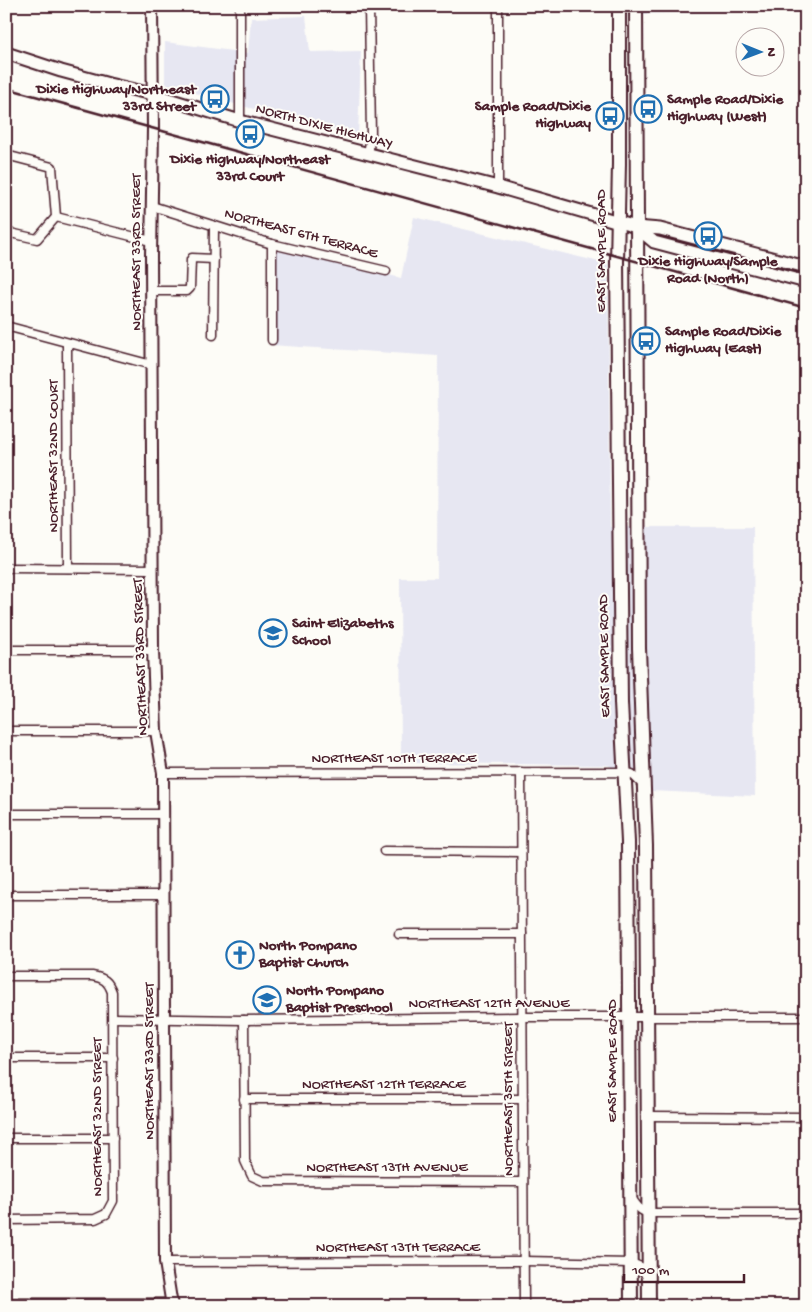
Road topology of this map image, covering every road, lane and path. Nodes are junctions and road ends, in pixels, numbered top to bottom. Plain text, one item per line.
1 (152, 6) edge
2 (240, 6) edge
3 (370, 6) edge
4 (498, 6) edge
5 (619, 6) edge
6 (636, 6) edge
7 (6, 53) edge
8 (152, 94) junction
9 (240, 121) junction
10 (368, 154) junction
11 (6, 155) edge
12 (498, 188) junction
13 (152, 206) junction
14 (56, 216) junction
15 (617, 221) junction
16 (214, 226) junction
17 (636, 227) junction
18 (6, 232) edge
19 (151, 241) junction
20 (272, 244) junction
21 (214, 259) junction
22 (806, 267) edge
23 (386, 271) dead end
24 (806, 282) edge
25 (151, 291) junction
26 (6, 326) edge
27 (213, 335) dead end
28 (272, 340) dead end
29 (67, 344) junction
30 (152, 366) junction
31 (620, 468) junction
32 (638, 491) junction
33 (6, 568) edge
34 (68, 568) junction
35 (153, 569) junction
36 (6, 650) edge
37 (153, 650) junction
38 (6, 731) edge
39 (156, 731) junction
40 (624, 747) junction
41 (643, 763) junction
42 (521, 772) junction
43 (625, 772) junction
44 (163, 773) junction
45 (644, 787) junction
46 (6, 814) edge
47 (163, 814) junction
48 (384, 851) dead end
49 (522, 852) junction
50 (6, 895) edge
51 (164, 895) junction
52 (399, 934) dead end
53 (522, 934) junction
54 (6, 976) edge
55 (522, 1017) junction
56 (629, 1017) junction
57 (647, 1017) junction
58 (806, 1017) edge
59 (112, 1018) junction
60 (165, 1018) junction
61 (244, 1020) junction
62 (6, 1058) edge
63 (113, 1058) junction
64 (244, 1099) junction
65 (523, 1099) junction
66 (648, 1116) junction
67 (806, 1117) edge
68 (6, 1138) edge
69 (113, 1138) junction
70 (523, 1182) junction
71 (631, 1197) junction
72 (648, 1213) junction
73 (806, 1213) edge
74 (6, 1220) edge
75 (524, 1261) junction
76 (165, 1262) junction
77 (631, 1263) junction
78 (648, 1279) junction
79 (6, 1303) edge
80 (35, 1304) edge
81 (117, 1304) edge
82 (171, 1304) edge
83 (524, 1306) edge
84 (631, 1306) edge
85 (649, 1306) edge

1 - 8 street, NORTHEAST 33RD STREET
2 - 9 street
3 - 10 street
4 - 12 street
5 - 15 main road, EAST SAMPLE ROAD
6 - 17 main road
7 - 8 main road, NORTH DIXIE HIGHWAY
8 - 9 main road, NORTH DIXIE HIGHWAY
8 - 13 street, NORTHEAST 33RD STREET
9 - 10 main road, NORTH DIXIE HIGHWAY
10 - 12 main road, NORTH DIXIE HIGHWAY
11 - 14 street
12 - 15 main road, NORTH DIXIE HIGHWAY
13 - 16 street, NORTHEAST 6TH TERRACE
13 - 19 street, NORTHEAST 33RD STREET
14 - 18 street
14 - 19 street
15 - 17 main road, NORTH DIXIE HIGHWAY
15 - 31 main road, EAST SAMPLE ROAD
16 - 20 street, NORTHEAST 6TH TERRACE
16 - 21 street
17 - 22 main road, NORTH DIXIE HIGHWAY
17 - 24 main road, NORTH DIXIE HIGHWAY
17 - 32 main road
19 - 25 street, NORTHEAST 33RD STREET
20 - 23 street, NORTHEAST 6TH TERRACE
20 - 28 street
21 - 25 street
21 - 27 street
25 - 30 street, NORTHEAST 33RD STREET
26 - 29 street
29 - 30 street
29 - 34 street, NORTHEAST 32ND COURT
30 - 35 street, NORTHEAST 33RD STREET
31 - 32 main road
31 - 40 main road, EAST SAMPLE ROAD
32 - 41 main road
33 - 34 street
34 - 35 street
35 - 37 street, NORTHEAST 33RD STREET
36 - 37 street
37 - 39 street, NORTHEAST 33RD STREET
38 - 39 street
39 - 44 street, NORTHEAST 33RD STREET
40 - 41 main road
40 - 43 main road, EAST SAMPLE ROAD
41 - 45 main road
42 - 43 street, NORTHEAST 10TH TERRACE
42 - 44 street, NORTHEAST 10TH TERRACE
42 - 49 street, NORTHEAST 35TH STREET
43 - 45 street
43 - 56 main road, EAST SAMPLE ROAD
44 - 47 street, NORTHEAST 33RD STREET
45 - 57 main road
46 - 47 street
47 - 51 street, NORTHEAST 33RD STREET
48 - 49 street
49 - 53 street, NORTHEAST 35TH STREET
50 - 51 street
51 - 60 street, NORTHEAST 33RD STREET
52 - 53 street
53 - 55 street, NORTHEAST 35TH STREET
54 - 59 street, NORTHEAST 32ND STREET
55 - 56 street, NORTHEAST 12TH AVENUE
55 - 61 street, NORTHEAST 12TH AVENUE
55 - 65 street, NORTHEAST 35TH STREET
56 - 57 street, NORTHEAST 12TH AVENUE
56 - 71 main road, EAST SAMPLE ROAD
57 - 58 street, NORTHEAST 12TH AVENUE
57 - 66 main road
59 - 60 street, NORTHEAST 12TH AVENUE
59 - 63 street, NORTHEAST 32ND STREET
60 - 61 street, NORTHEAST 12TH AVENUE
60 - 76 street, NORTHEAST 33RD STREET
61 - 64 street
62 - 63 street
63 - 69 street, NORTHEAST 32ND STREET
64 - 65 street, NORTHEAST 12TH TERRACE
64 - 70 street, NORTHEAST 13TH AVENUE
65 - 70 street, NORTHEAST 35TH STREET
66 - 67 street
66 - 72 main road
68 - 69 street
69 - 74 street, NORTHEAST 32ND STREET
70 - 75 street, NORTHEAST 35TH STREET
71 - 72 street
71 - 77 main road, EAST SAMPLE ROAD
72 - 73 street
72 - 78 main road
75 - 76 street, NORTHEAST 13TH TERRACE
75 - 77 street, NORTHEAST 13TH TERRACE
75 - 83 street, NORTHEAST 35TH STREET
76 - 82 street, NORTHEAST 33RD STREET
77 - 78 street
77 - 84 main road, EAST SAMPLE ROAD
78 - 85 main road
79 - 80 street
80 - 81 street
81 - 82 street

